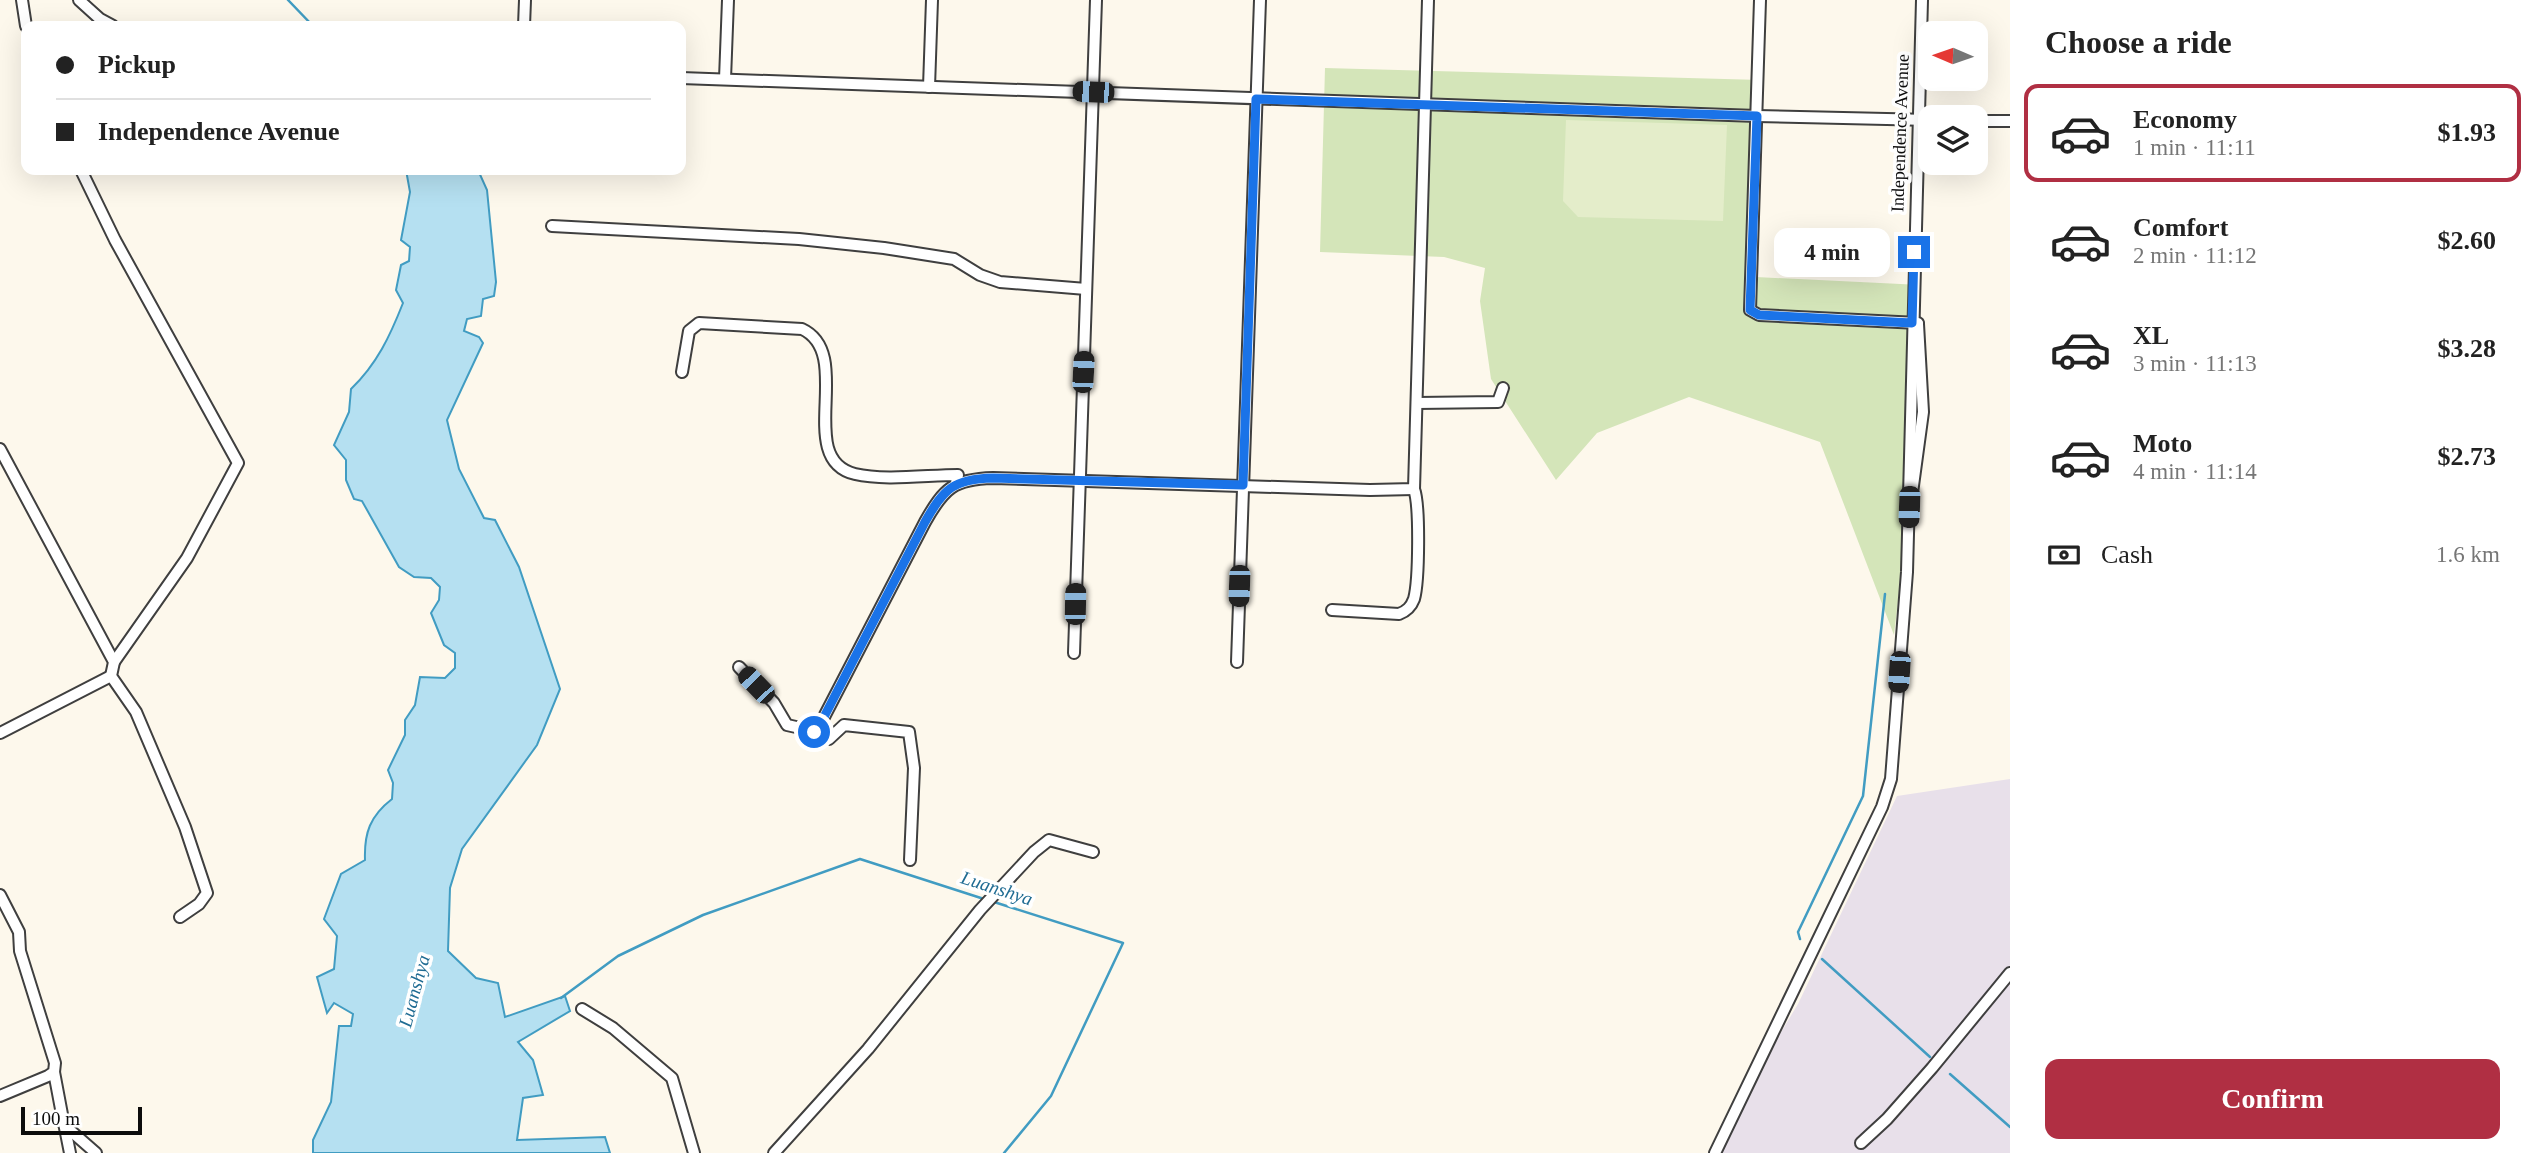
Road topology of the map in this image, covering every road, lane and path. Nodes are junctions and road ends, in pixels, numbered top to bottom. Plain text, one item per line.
1 (22, 0) edge
2 (79, 0) edge
3 (525, 0) edge
4 (728, 0) edge
5 (932, 0) edge
6 (1096, 0) edge
7 (1261, 0) edge
8 (1428, 0) edge
9 (1759, 0) edge
10 (1922, 0) edge
11 (25, 21) edge
12 (104, 21) edge
13 (524, 21) edge
14 (686, 78) edge
15 (725, 79) junction
16 (929, 87) junction
17 (1093, 92) junction
18 (1256, 99) junction
19 (1425, 105) junction
20 (1918, 105) edge
21 (1757, 116) junction
22 (1918, 119) joint
23 (1988, 121) edge
24 (2010, 121) edge
25 (82, 175) edge
26 (552, 226) dead end
27 (1086, 289) junction
28 (1915, 323) junction
29 (682, 372) dead end
30 (1503, 388) dead end
31 (1417, 404) junction
32 (0, 449) edge
33 (1078, 482) junction
34 (956, 483) junction
35 (1243, 485) junction
36 (1414, 489) junction
37 (1332, 610) dead end
38 (1074, 653) dead end
39 (114, 662) junction
40 (1237, 662) dead end
41 (739, 667) dead end
42 (111, 676) junction
43 (0, 733) edge
44 (821, 737) junction
45 (1093, 852) dead end
46 (910, 860) dead end
47 (0, 895) edge
48 (180, 917) dead end
49 (2010, 973) edge
50 (582, 1009) dead end
51 (54, 1072) junction
52 (0, 1096) edge
53 (64, 1125) junction
54 (1861, 1143) dead end
55 (70, 1153) edge
56 (96, 1153) edge
57 (694, 1153) edge
58 (775, 1153) edge
59 (1715, 1153) edge

1 - 11 street
2 - 12 street
3 - 13 street
4 - 15 street
5 - 16 street
6 - 17 street
7 - 18 street
8 - 19 street
9 - 21 street
10 - 20 street, Independence Avenue
14 - 15 street
15 - 16 street
16 - 17 street
17 - 18 street
17 - 27 street
18 - 19 street
18 - 35 street
19 - 21 street
19 - 31 street
21 - 22 street
21 - 28 street
22 - 28 street, Independence Avenue
23 - 24 street
25 - 39 street
26 - 27 street
27 - 33 street
28 - 59 street, Independence Avenue
29 - 34 street
30 - 31 street
31 - 36 street
32 - 39 street
33 - 34 street
33 - 35 street
33 - 38 street
34 - 44 street
35 - 36 street
35 - 40 street
36 - 37 street
39 - 42 street
41 - 44 street
42 - 43 street
42 - 48 street
44 - 46 street
45 - 58 street
47 - 51 street
49 - 54 street
50 - 57 street
51 - 52 street
51 - 53 street
53 - 55 street
53 - 56 street

